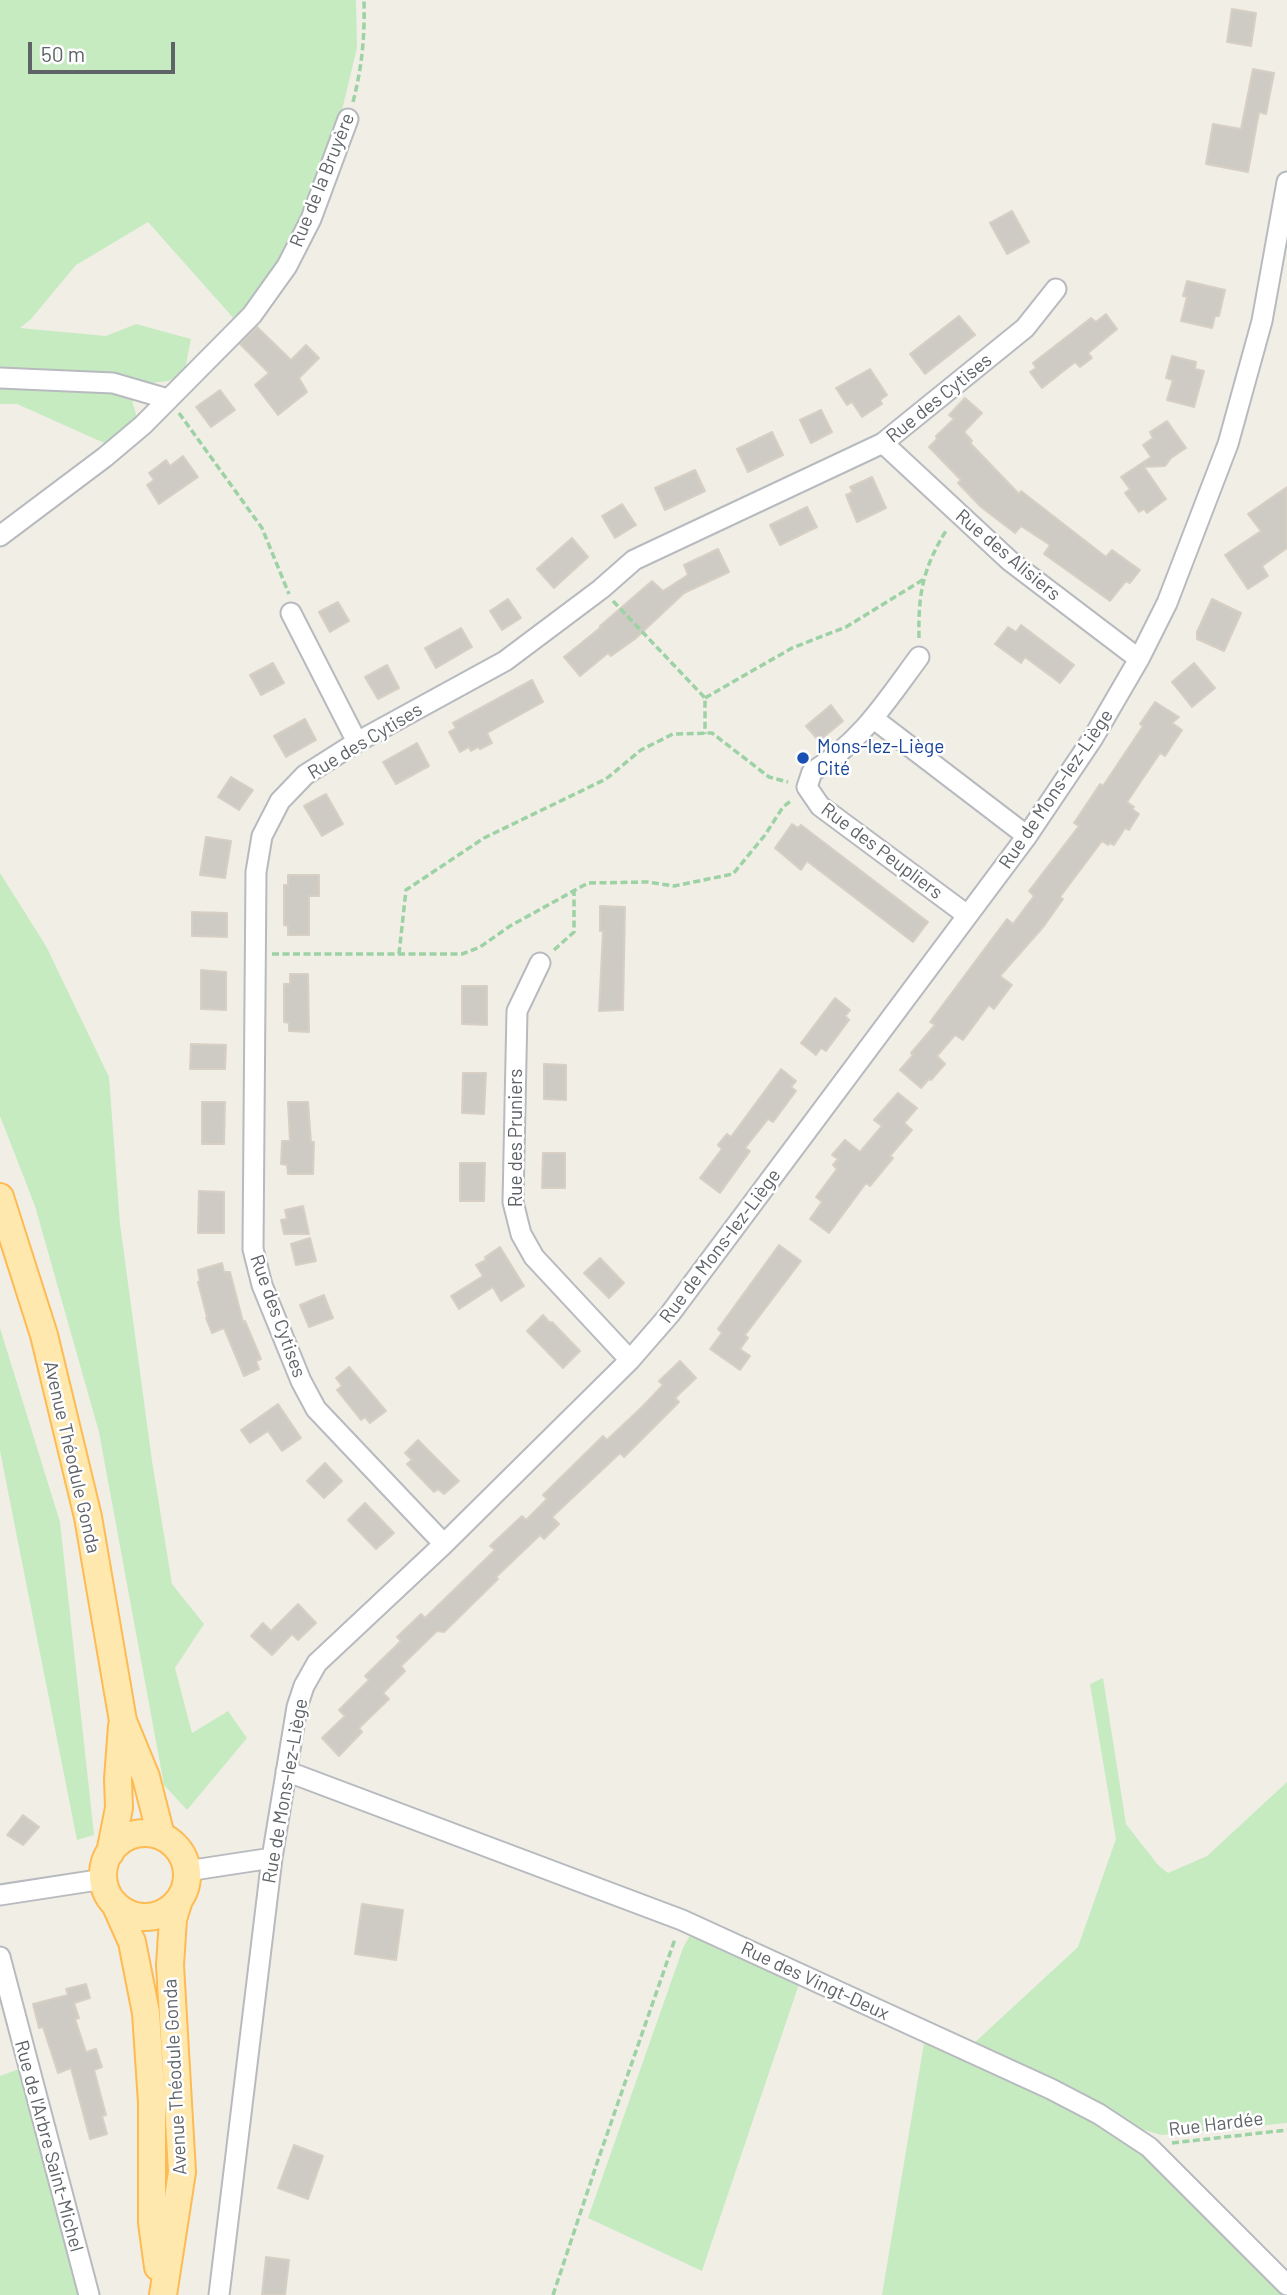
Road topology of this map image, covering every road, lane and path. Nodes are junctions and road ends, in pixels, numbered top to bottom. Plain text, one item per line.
1 (364, 0) edge
2 (348, 119) joint
3 (1287, 182) edge
4 (1056, 289) dead end
5 (0, 378) edge
6 (168, 399) junction
7 (883, 443) junction
8 (958, 512) junction
9 (0, 536) edge
10 (924, 579) junction
11 (601, 589) junction
12 (291, 613) joint
13 (919, 657) joint
14 (1139, 659) junction
15 (705, 698) junction
16 (874, 719) junction
17 (705, 734) junction
18 (357, 742) junction
19 (807, 787) junction
20 (1027, 836) junction
21 (574, 890) junction
22 (967, 915) junction
23 (256, 954) junction
24 (399, 954) junction
25 (540, 963) joint
26 (0, 1197) edge
27 (630, 1360) junction
28 (444, 1544) junction
29 (123, 1721) junction
30 (286, 1771) junction
31 (161, 1836) junction
32 (110, 1853) junction
33 (272, 1858) junction
34 (187, 1871) junction
35 (104, 1879) junction
36 (0, 1895) edge
37 (179, 1900) junction
38 (115, 1904) junction
39 (682, 1920) junction
40 (0, 1957) edge
41 (1287, 2130) edge
42 (1149, 2147) junction
43 (1287, 2285) edge
44 (89, 2295) edge
45 (162, 2295) edge
46 (219, 2295) edge
47 (553, 2295) edge

1 - 2 path, Rue de la Bruyère
2 - 6 street, Rue de la Bruyère
3 - 14 street, Rue de Mons-lez-Liège
4 - 7 street, Rue des Cytises
5 - 6 street
6 - 9 street, Rue de la Bruyère
6 - 12 path
7 - 8 street, Rue des Alisiers
7 - 11 street, Rue des Cytises
8 - 10 path
8 - 14 street, Rue des Alisiers
10 - 13 path
10 - 15 path
11 - 15 path
11 - 18 street, Rue des Cytises
12 - 18 street
13 - 16 street, Rue des Peupliers
14 - 20 street, Rue de Mons-lez-Liège
15 - 17 path
16 - 19 street, Rue des Peupliers
16 - 20 street
17 - 19 path
17 - 24 path
18 - 23 street, Rue des Cytises
19 - 21 path
19 - 22 street, Rue des Peupliers
20 - 22 street, Rue de Mons-lez-Liège
21 - 24 path
21 - 25 path
22 - 27 street, Rue de Mons-lez-Liège
23 - 24 path
23 - 28 street, Rue des Cytises
25 - 27 street, Rue des Pruniers
26 - 29 main road, Avenue Théodule Gonda
27 - 28 street, Rue de Mons-lez-Liège
28 - 30 street, Rue de Mons-lez-Liège
29 - 31 main road, Avenue Théodule Gonda
29 - 32 main road, Avenue Théodule Gonda
30 - 33 street, Rue de Mons-lez-Liège
30 - 39 street, Rue des Vingt-Deux
31 - 32 main road
31 - 34 main road
32 - 35 main road
33 - 34 street
33 - 46 street, Rue de Mons-lez-Liège
34 - 37 main road
35 - 36 street
35 - 38 main road
37 - 38 main road
37 - 45 main road, Avenue Théodule Gonda
38 - 45 main road, Avenue Théodule Gonda
39 - 42 street, Rue des Vingt-Deux
39 - 47 path
40 - 44 street, Rue de l'Arbre Saint-Michel
41 - 42 path, Rue Hardée
42 - 43 street, Rue des Vingt-Deux

